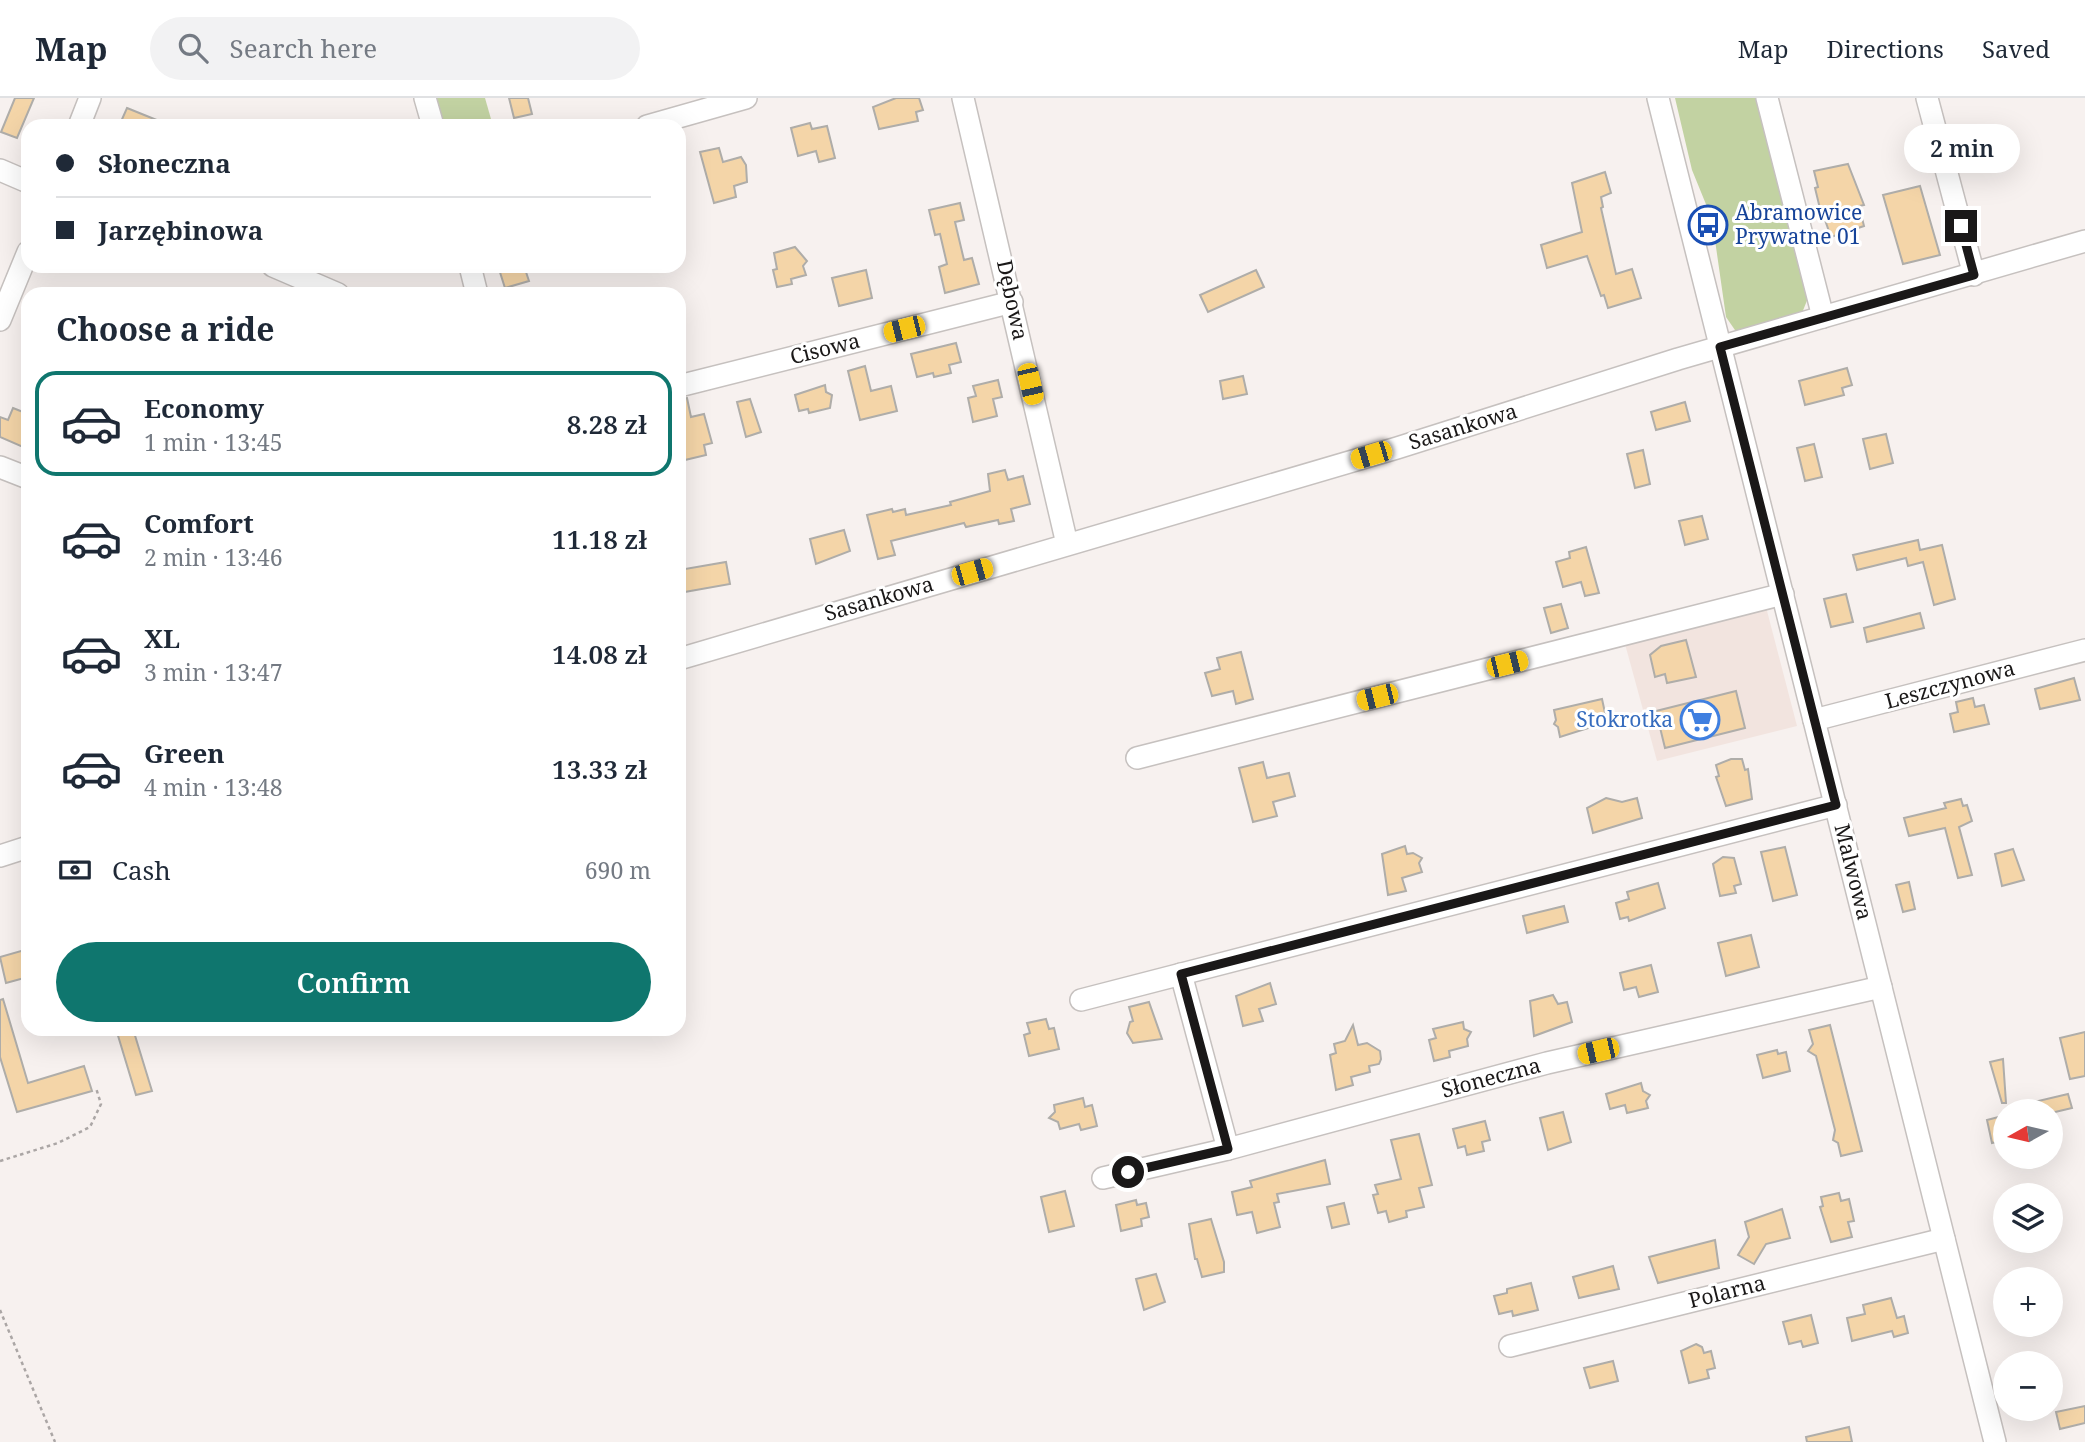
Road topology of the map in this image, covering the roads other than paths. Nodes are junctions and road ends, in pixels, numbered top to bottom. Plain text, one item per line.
1 (90, 98) edge
2 (425, 98) edge
3 (746, 98) edge
4 (963, 98) edge
5 (1658, 98) edge
6 (1767, 98) edge
7 (1927, 98) edge
8 (82, 119) edge
9 (431, 119) edge
10 (672, 119) edge
11 (0, 170) edge
12 (21, 178) edge
13 (2085, 241) edge
14 (21, 269) edge
15 (289, 273) edge
16 (1974, 275) junction
17 (322, 287) edge
18 (1012, 302) junction
19 (1823, 317) junction
20 (0, 320) edge
21 (1720, 347) junction
22 (686, 384) edge
23 (0, 467) edge
24 (21, 475) edge
25 (1067, 544) junction
26 (1783, 594) junction
27 (2085, 650) edge
28 (686, 657) edge
29 (1814, 720) junction
30 (1137, 758) dead end
31 (1836, 805) junction
32 (21, 849) edge
33 (0, 856) edge
34 (1181, 974) junction
35 (1881, 987) junction
36 (1081, 1000) dead end
37 (1228, 1149) junction
38 (1103, 1178) dead end
39 (1944, 1239) junction
40 (1510, 1346) dead end
41 (1994, 1442) edge

1 - 8 street
2 - 9 street
3 - 10 street
4 - 18 street, Dębowa
5 - 21 street, Malwowa
6 - 19 street
7 - 16 street
11 - 12 street
13 - 16 street, Sasankowa
14 - 20 street
15 - 17 street
16 - 19 street, Sasankowa
18 - 22 street, Cisowa
18 - 25 street, Dębowa
19 - 21 street, Sasankowa
21 - 25 street, Sasankowa
21 - 26 street, Malwowa
23 - 24 street
25 - 28 street, Sasankowa
26 - 29 street, Malwowa
26 - 30 street
27 - 29 street, Leszczynowa
29 - 31 street, Malwowa
31 - 34 street
31 - 35 street, Malwowa
32 - 33 street
34 - 36 street
34 - 37 street
35 - 37 street, Słoneczna
35 - 39 street, Malwowa
37 - 38 street, Słoneczna
39 - 40 street, Polarna
39 - 41 street, Malwowa

